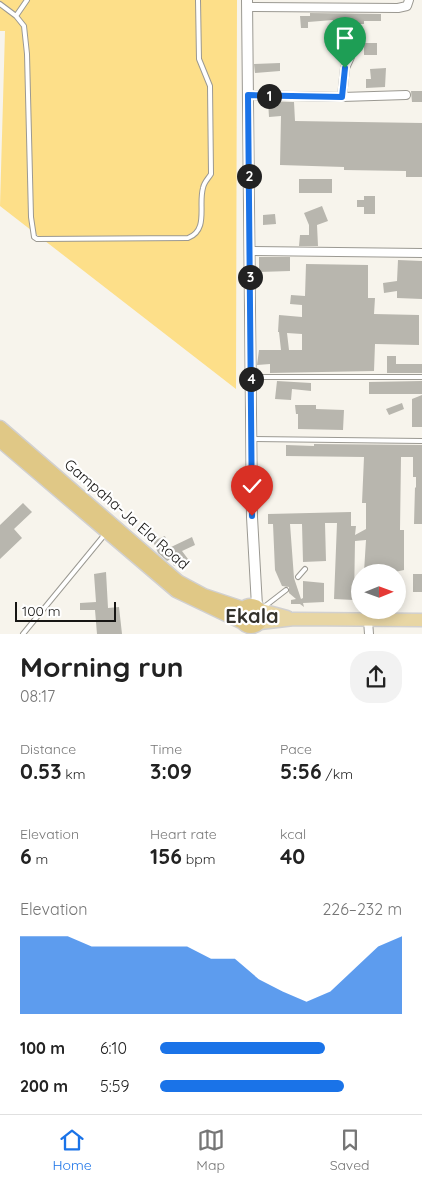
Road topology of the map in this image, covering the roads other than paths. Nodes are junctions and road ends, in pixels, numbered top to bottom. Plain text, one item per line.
1 (28, 0) edge
2 (198, 0) edge
3 (416, 0) edge
4 (247, 3) edge
5 (408, 3) edge
6 (0, 4) edge
7 (16, 16) junction
8 (350, 57) dead end
9 (248, 95) junction
10 (406, 95) dead end
11 (342, 97) junction
12 (250, 252) junction
13 (422, 253) edge
14 (251, 377) junction
15 (422, 377) edge
16 (2, 436) edge
17 (252, 439) junction
18 (422, 441) edge
19 (106, 533) junction
20 (305, 569) dead end
21 (298, 577) dead end
22 (286, 590) dead end
23 (252, 608) junction
24 (294, 619) junction
25 (368, 620) junction
26 (422, 620) edge
27 (252, 627) edge
28 (23, 634) edge
29 (368, 634) edge

1 - 7 lane
2 - 7 lane
3 - 5 street
4 - 5 street
4 - 9 street
6 - 7 lane
8 - 11 street
9 - 11 street
9 - 12 street
10 - 11 street
12 - 13 street
12 - 14 street
14 - 15 lane
14 - 17 street
16 - 19 highway, Gampaha-Ja Ela Road
16 - 23 highway, Gampaha-Ja Ela Road
17 - 18 lane
17 - 23 street
19 - 27 highway, Gampaha-Ja Ela Road
19 - 28 lane
20 - 21 lane
22 - 23 lane
23 - 24 main road
23 - 27 highway
23 - 27 highway
24 - 25 main road
24 - 27 main road
25 - 26 main road
25 - 29 street

